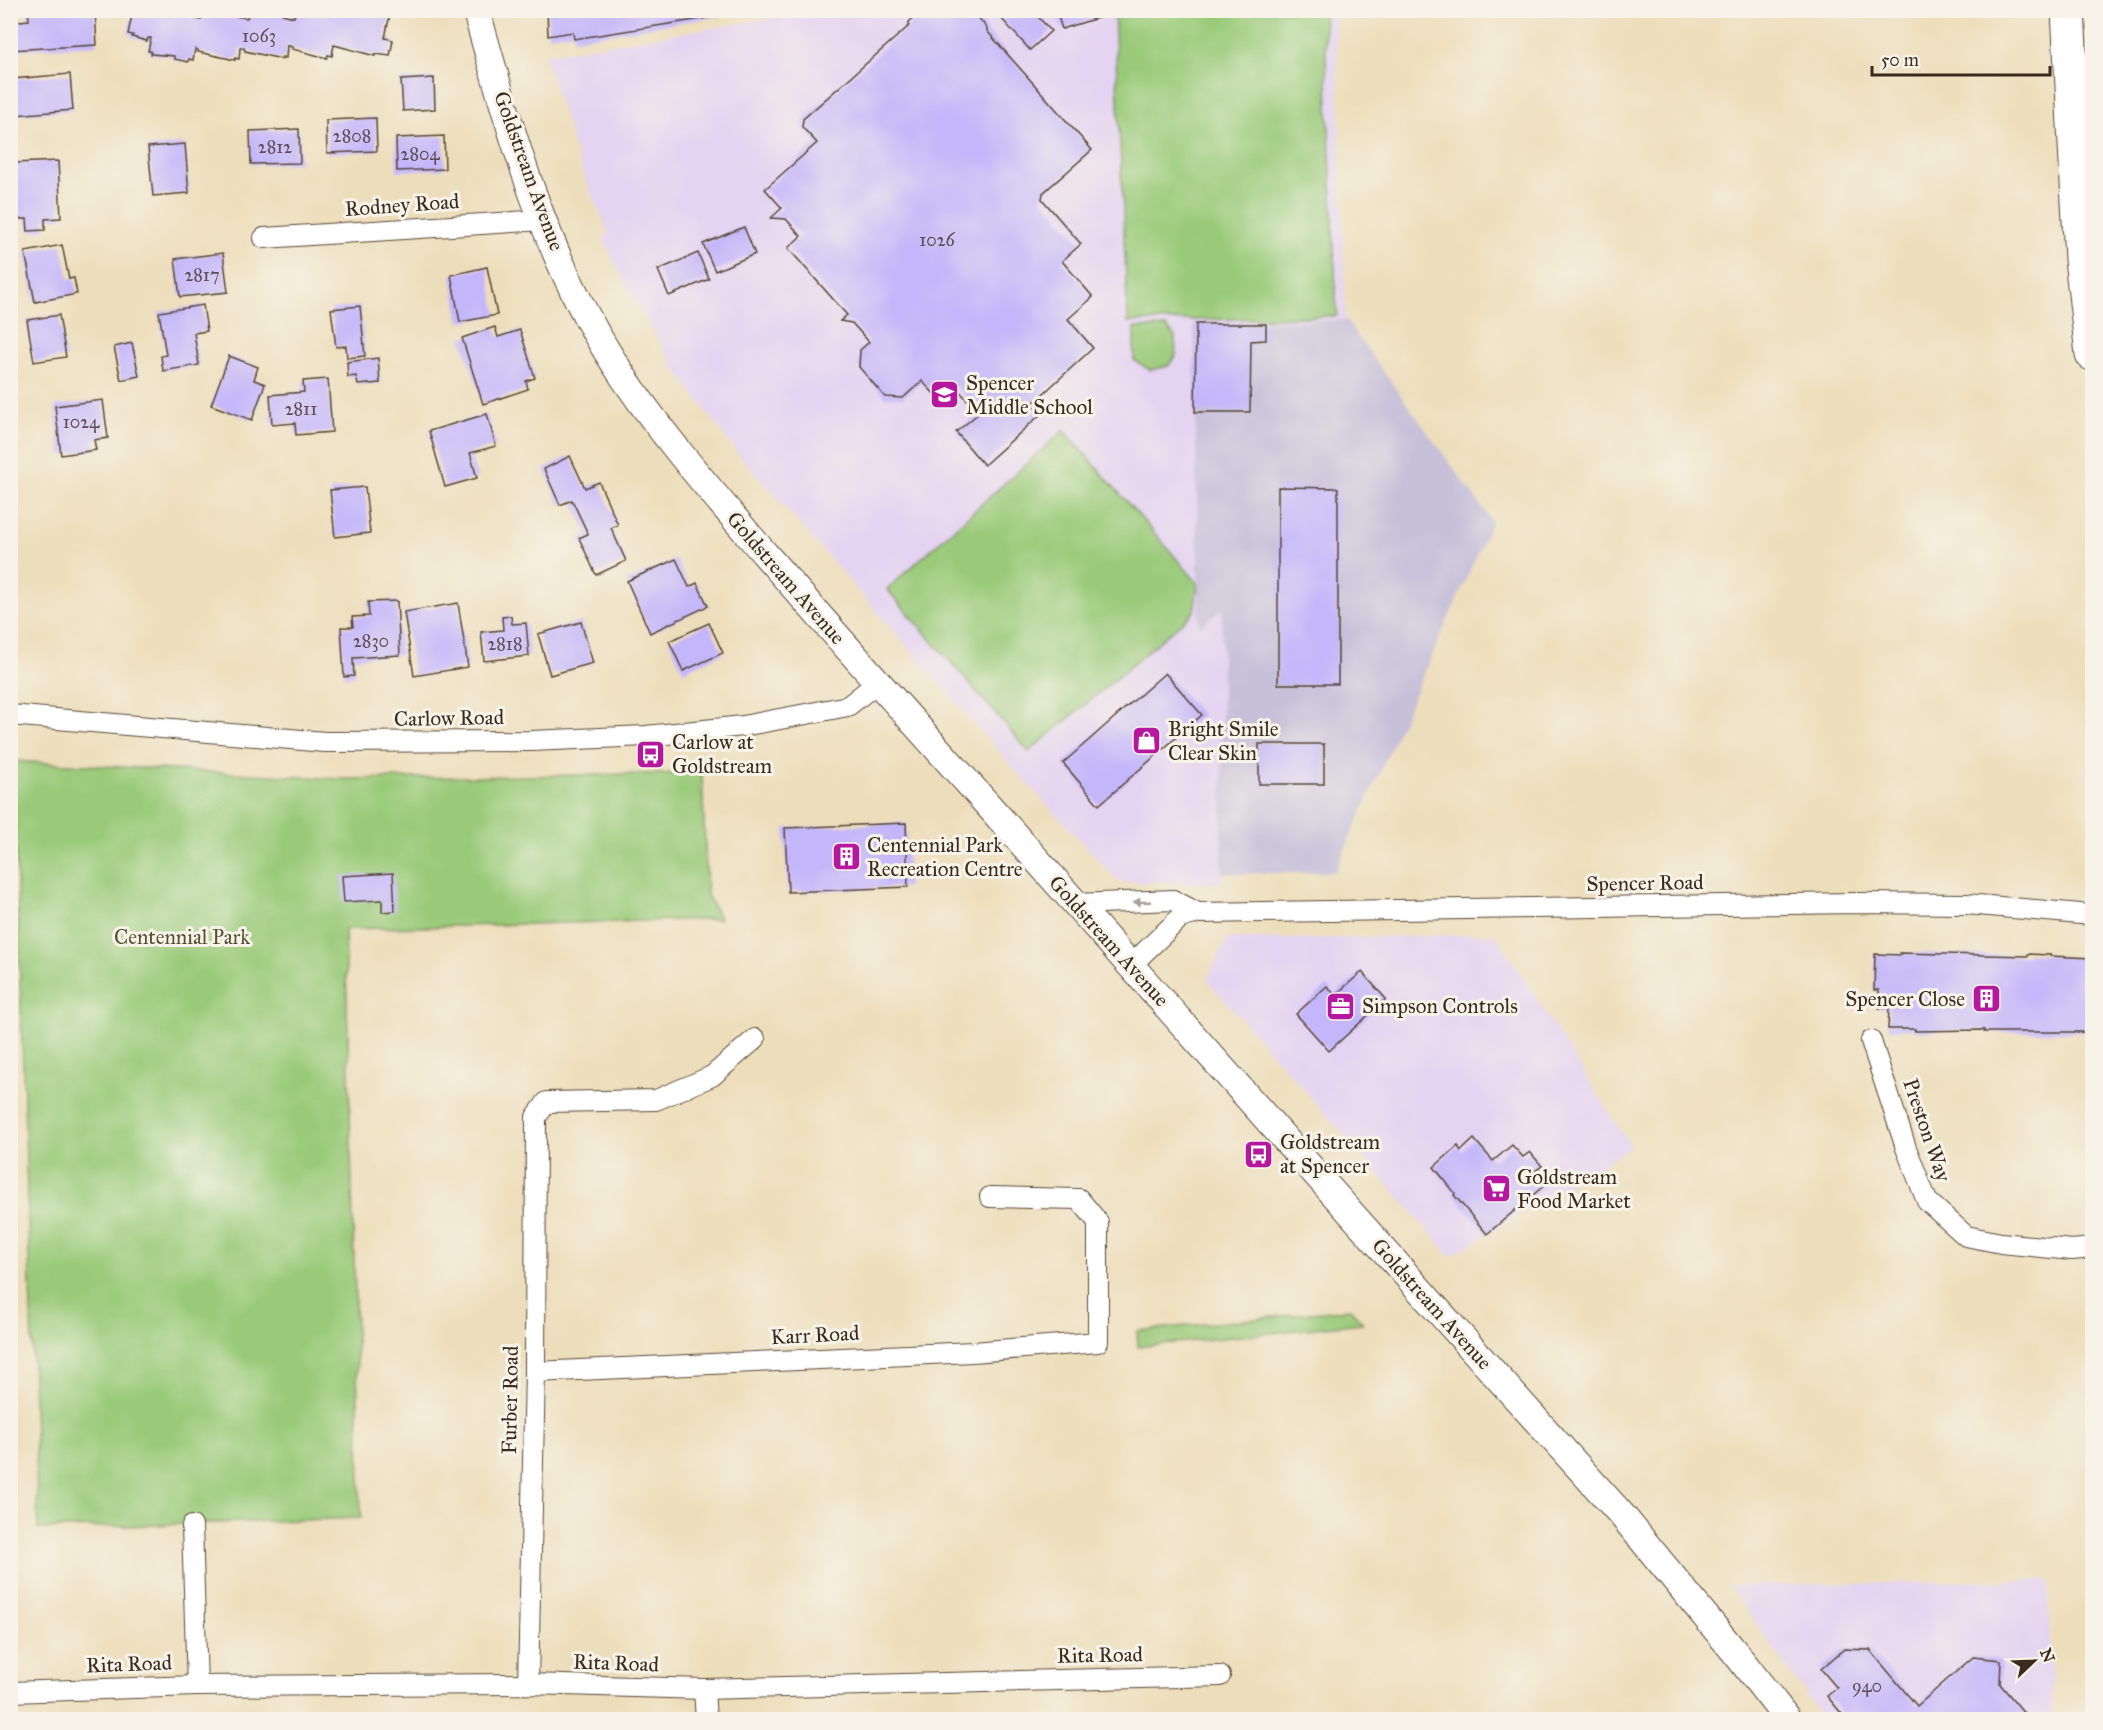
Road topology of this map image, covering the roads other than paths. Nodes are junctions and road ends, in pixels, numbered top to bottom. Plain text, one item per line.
1 (476, 10) edge
2 (2049, 10) edge
3 (2068, 10) edge
4 (543, 220) junction
5 (264, 238) dead end
6 (2081, 260) junction
7 (2092, 354) edge
8 (878, 682) junction
9 (10, 715) edge
10 (1076, 904) junction
11 (1198, 913) junction
12 (2092, 915) edge
13 (1130, 966) junction
14 (755, 1039) dead end
15 (1871, 1041) dead end
16 (990, 1197) dead end
17 (2092, 1248) edge
18 (535, 1372) junction
19 (192, 1526) dead end
20 (1220, 1676) dead end
21 (528, 1684) junction
22 (197, 1686) junction
23 (704, 1689) junction
24 (10, 1692) edge
25 (706, 1719) edge
26 (1788, 1719) edge

1 - 4 main road, Goldstream Avenue
2 - 6 highway
3 - 6 highway
4 - 5 street, Rodney Road
4 - 8 main road, Goldstream Avenue
6 - 7 highway
8 - 9 street, Carlow Road
8 - 10 main road, Goldstream Avenue
11 -> 10 street, Spencer Road
10 - 13 main road, Goldstream Avenue
11 - 12 street, Spencer Road
11 - 13 street, Spencer Road
13 - 26 main road, Goldstream Avenue
14 - 18 street, Furber Road
15 - 17 street, Preston Way
16 - 18 street, Karr Road
18 - 21 street, Furber Road
19 - 22 street
20 - 23 street, Rita Road
21 - 22 street, Rita Road
21 - 23 street, Rita Road
22 - 24 street, Rita Road
23 - 25 street

